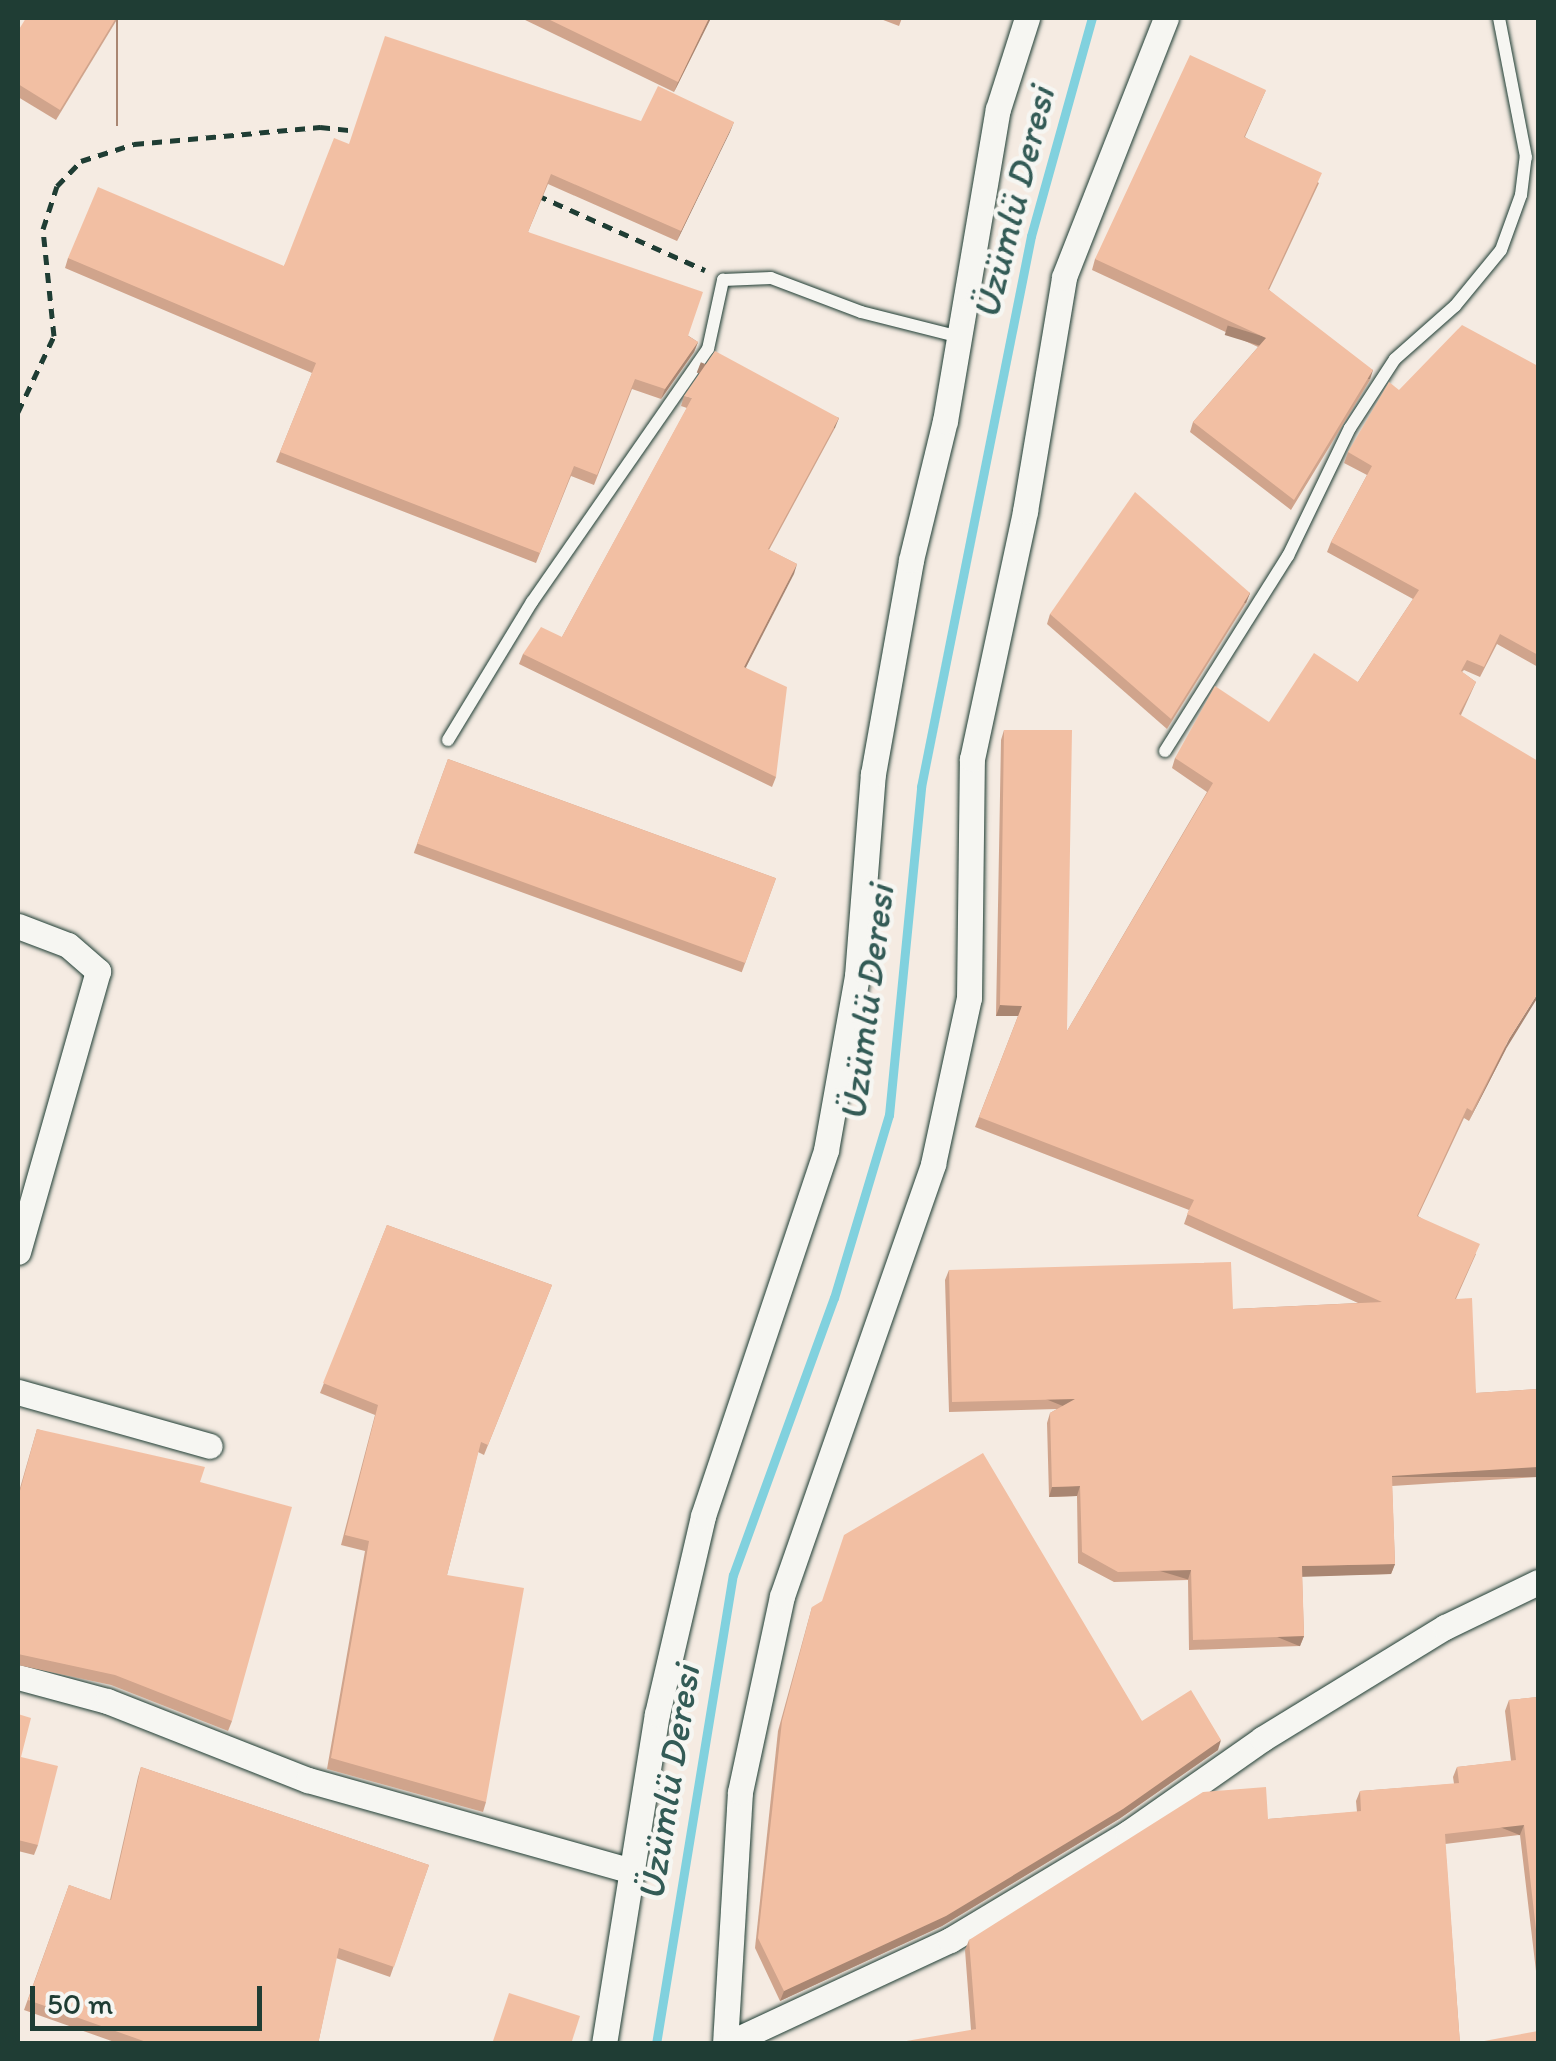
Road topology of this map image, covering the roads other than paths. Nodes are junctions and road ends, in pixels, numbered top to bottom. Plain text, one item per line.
1 (1028, 18) edge
2 (1166, 18) edge
3 (1498, 18) edge
4 (960, 337) junction
5 (448, 740) dead end
6 (1165, 751) dead end
7 (18, 926) edge
8 (18, 1252) edge
9 (18, 1392) edge
10 (210, 1446) dead end
11 (1538, 1582) edge
12 (18, 1677) edge
13 (631, 1870) junction
14 (604, 2044) edge
15 (726, 2044) edge

1 - 4 street
2 - 15 street
3 - 6 lane
4 - 5 lane
4 - 13 street
7 - 8 street
9 - 10 street
11 - 15 street
12 - 13 street
13 - 14 street

